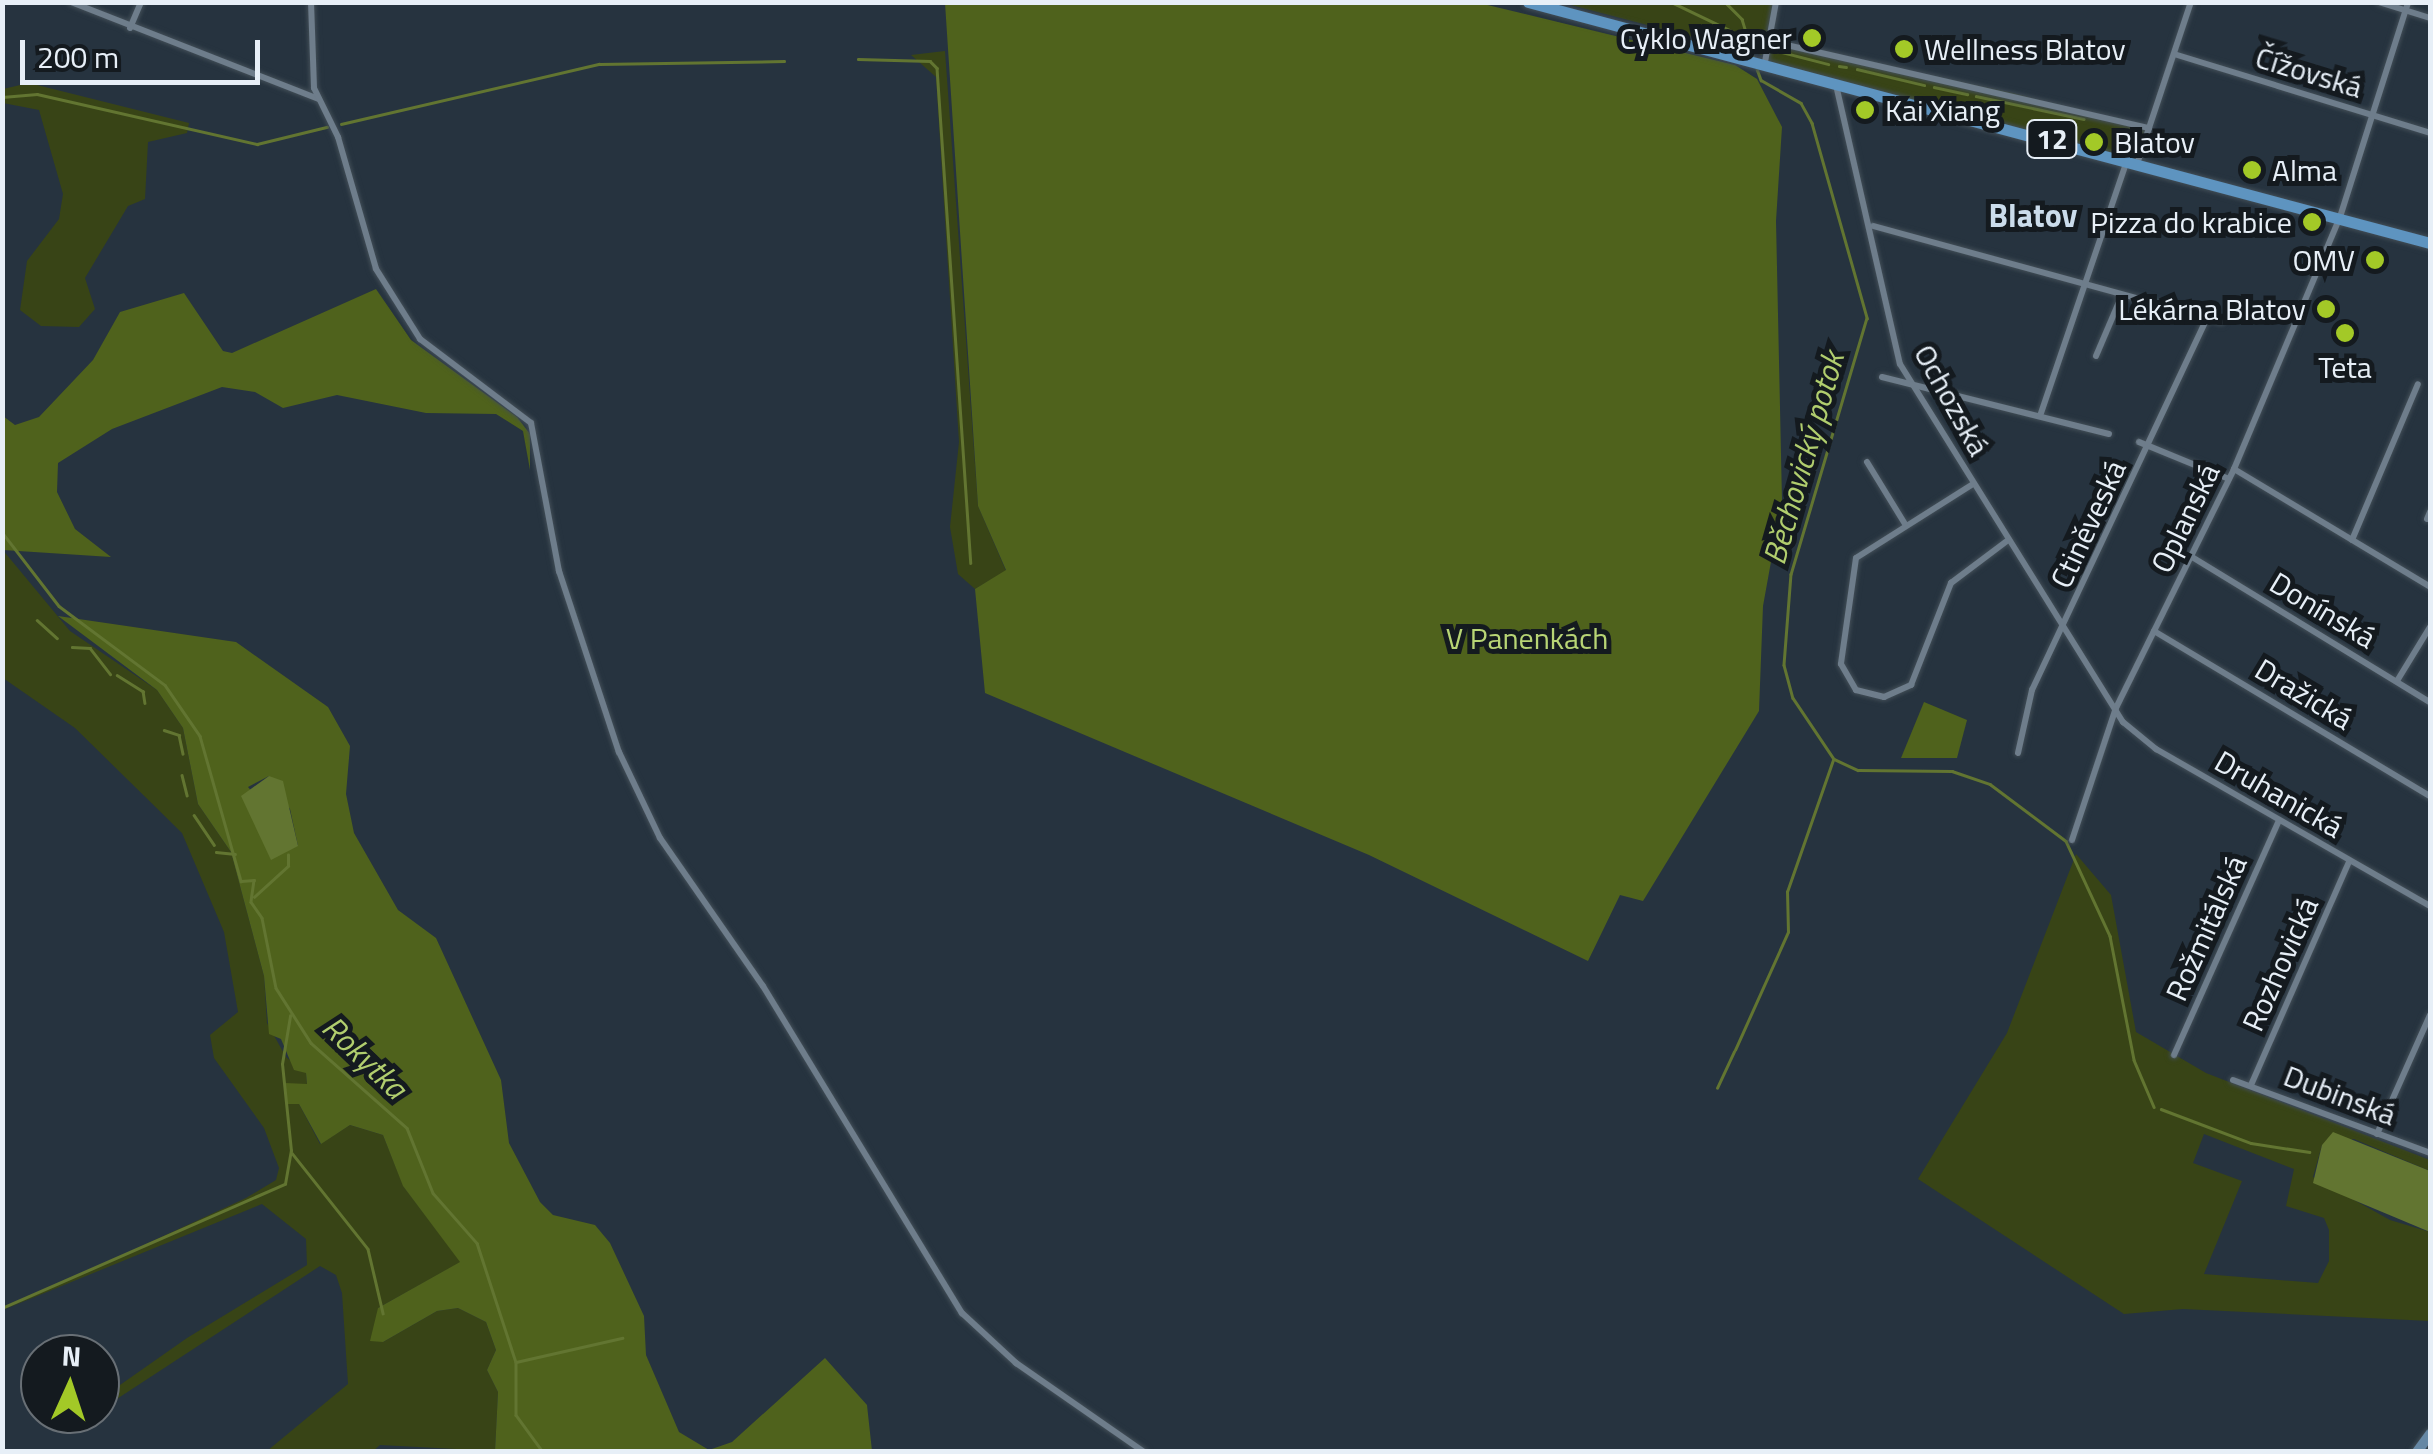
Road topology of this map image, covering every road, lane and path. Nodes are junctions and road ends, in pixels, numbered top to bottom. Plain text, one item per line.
1 (71, 2) edge
2 (141, 2) edge
3 (311, 2) edge
4 (1528, 2) edge
5 (1776, 2) edge
6 (2191, 2) edge
7 (2379, 2) edge
8 (2407, 6) edge
9 (2430, 18) edge
10 (130, 28) junction
11 (1768, 40) junction
12 (2174, 54) junction
13 (1765, 62) junction
14 (1833, 80) junction
15 (319, 99) junction
16 (2370, 114) junction
17 (2149, 128) junction
18 (2430, 133) edge
19 (2133, 160) junction
20 (2340, 216) junction
21 (1873, 226) junction
22 (2430, 242) edge
23 (2084, 285) junction
24 (2122, 295) junction
25 (2207, 318) junction
26 (2221, 321) dead end
27 (2096, 356) dead end
28 (1882, 377) dead end
29 (1911, 384) junction
30 (2418, 384) dead end
31 (2040, 416) junction
32 (2110, 434) dead end
33 (2139, 442) dead end
34 (2151, 445) junction
35 (1868, 462) dead end
36 (2234, 469) junction
37 (2229, 479) junction
38 (1973, 484) junction
39 (1905, 524) junction
40 (2008, 540) junction
41 (2352, 540) junction
42 (2192, 557) junction
43 (2430, 587) edge
44 (2430, 626) edge
45 (2064, 628) junction
46 (2154, 631) junction
47 (2397, 681) junction
48 (2430, 702) edge
49 (2116, 708) junction
50 (2018, 753) dead end
51 (2430, 796) edge
52 (2279, 820) junction
53 (2072, 840) dead end
54 (2349, 862) junction
55 (2430, 906) edge
56 (2430, 1015) edge
57 (2174, 1056) dead end
58 (2232, 1080) dead end
59 (2252, 1085) junction
60 (2378, 1134) junction
61 (2430, 1153) edge
62 (2430, 1434) edge
63 (1144, 1452) edge
64 (2418, 1452) edge

1 - 10 street
2 - 10 street
3 - 15 street
4 - 13 main road, 12
5 - 11 street
6 - 12 street
7 - 8 street
8 - 9 street
8 - 16 street, Oplanská
10 - 15 street
11 - 13 street
11 - 17 street
12 - 16 street, Čížovská
12 - 17 street
13 - 14 main road, 12
14 - 19 main road, 12
14 - 21 street, Ochozská
15 - 63 street
16 - 18 street, Čížovská
16 - 20 street, Oplanská
17 - 19 street
19 - 20 main road, 12
19 - 23 street
20 - 22 main road, 12
20 - 36 street, Oplanská
21 - 23 street
21 - 29 street, Ochozská
23 - 24 street
23 - 31 street
24 - 25 street
24 - 27 street
25 - 26 street
25 - 34 street, Ctiněveská
28 - 29 street
29 - 31 street
29 - 38 street, Ochozská
30 - 41 street
31 - 32 street
33 - 34 street
34 - 37 street
34 - 45 street, Ctiněveská
35 - 39 street
36 - 37 street, Oplanská
36 - 41 street
37 - 42 street, Oplanská
38 - 39 street
38 - 40 street, Ochozská
39 - 40 street
40 - 45 street, Ochozská
41 - 43 street
42 - 46 street, Oplanská
42 - 47 street, Donínská
44 - 47 street
45 - 49 street, Ochozská
45 - 50 street, Ctiněveská
46 - 49 street, Oplanská
46 - 51 street, Dražická
47 - 48 street, Donínská
49 - 52 street, Druhanická
49 - 53 street, Oplanská
52 - 54 street, Druhanická
52 - 57 street, Rožmitálská
54 - 55 street, Druhanická
54 - 59 street, Rozhovická
56 - 60 street
58 - 59 street, Dubinská
59 - 60 street, Dubinská
60 - 61 street, Dubinská
62 - 64 street

